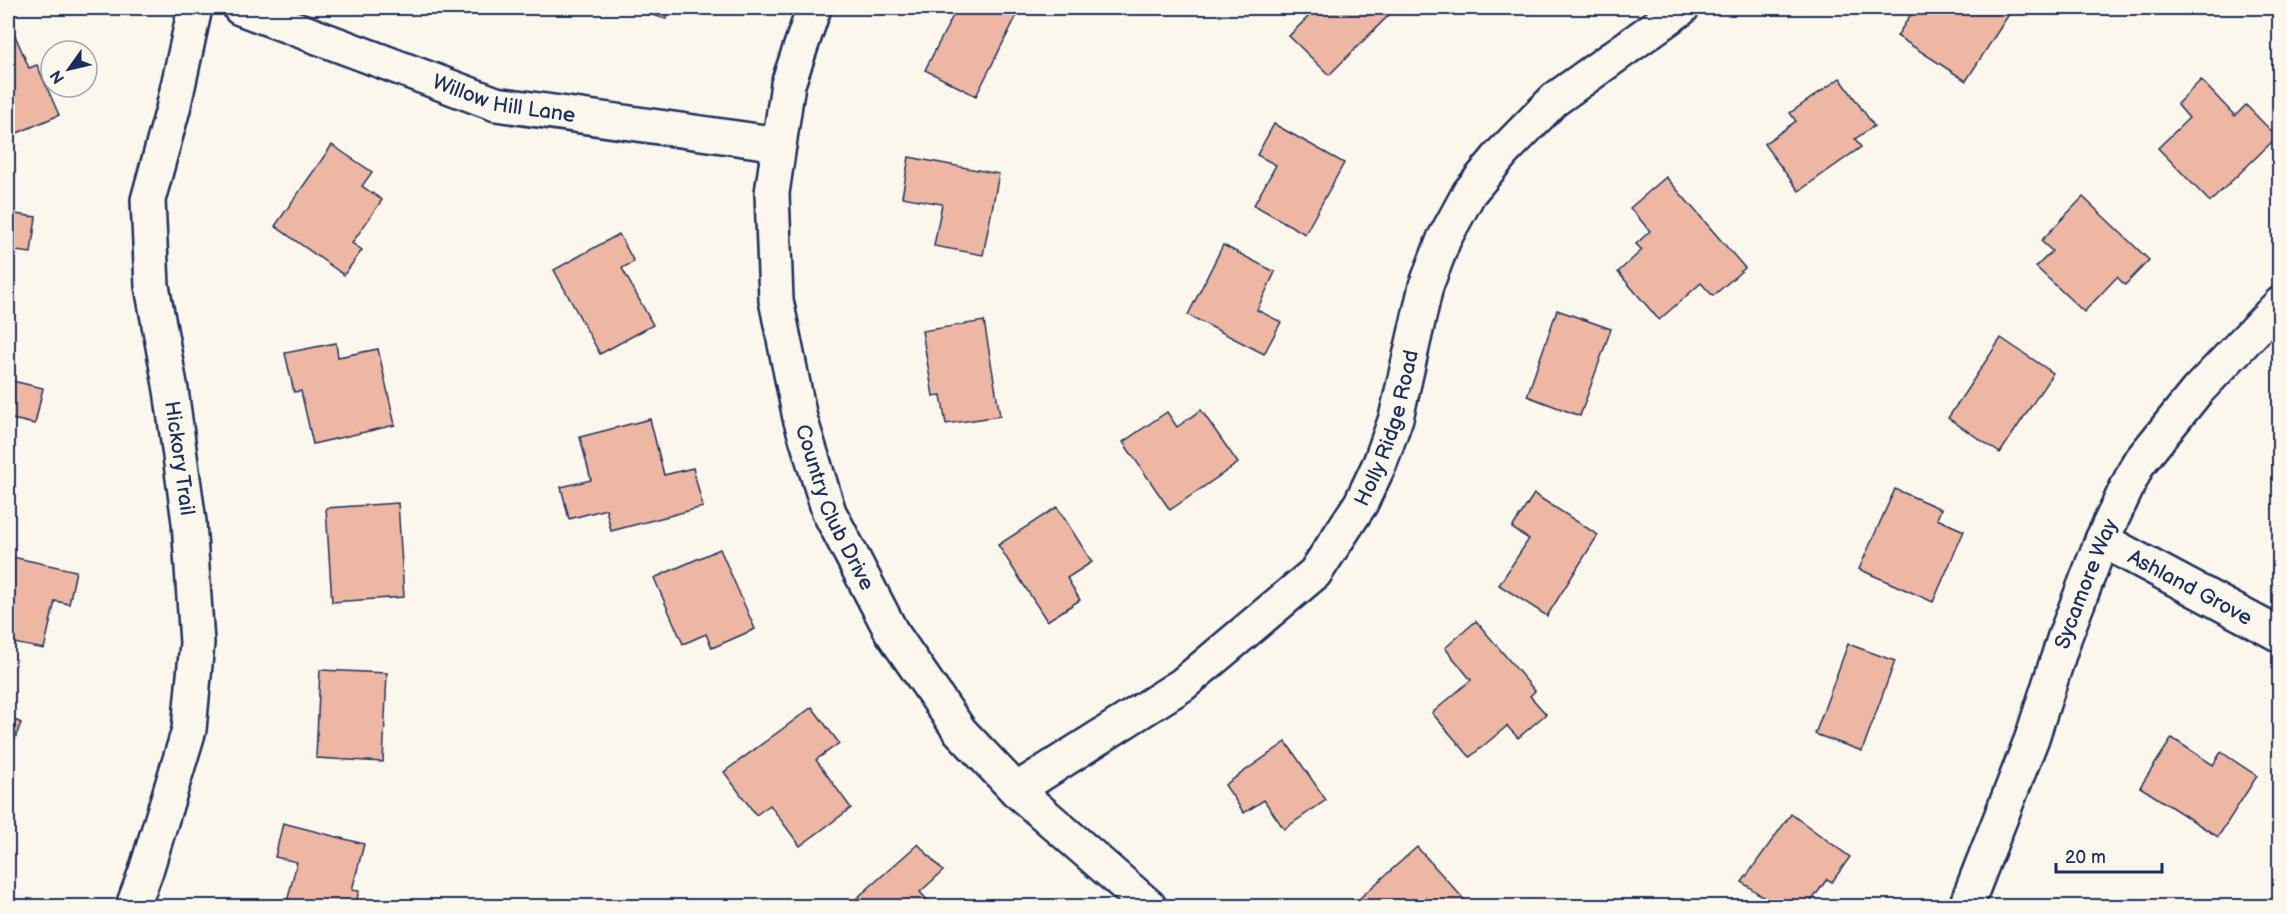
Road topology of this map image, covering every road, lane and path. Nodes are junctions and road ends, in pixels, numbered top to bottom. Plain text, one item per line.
1 (195, 8) edge
2 (240, 8) edge
3 (814, 8) edge
4 (1682, 8) edge
5 (779, 144) junction
6 (2280, 304) edge
7 (2102, 540) junction
8 (2280, 634) edge
9 (1016, 790) junction
10 (133, 906) edge
11 (1149, 906) edge
12 (1966, 906) edge

1 - 10 street, Hickory Trail
2 - 5 street, Willow Hill Lane
3 - 5 street, Country Club Drive
4 - 9 street, Holly Ridge Road
5 - 9 street, Country Club Drive
6 - 7 street, Sycamore Way
7 - 8 street, Ashland Grove
7 - 12 street, Sycamore Way
9 - 11 street, Country Club Drive

